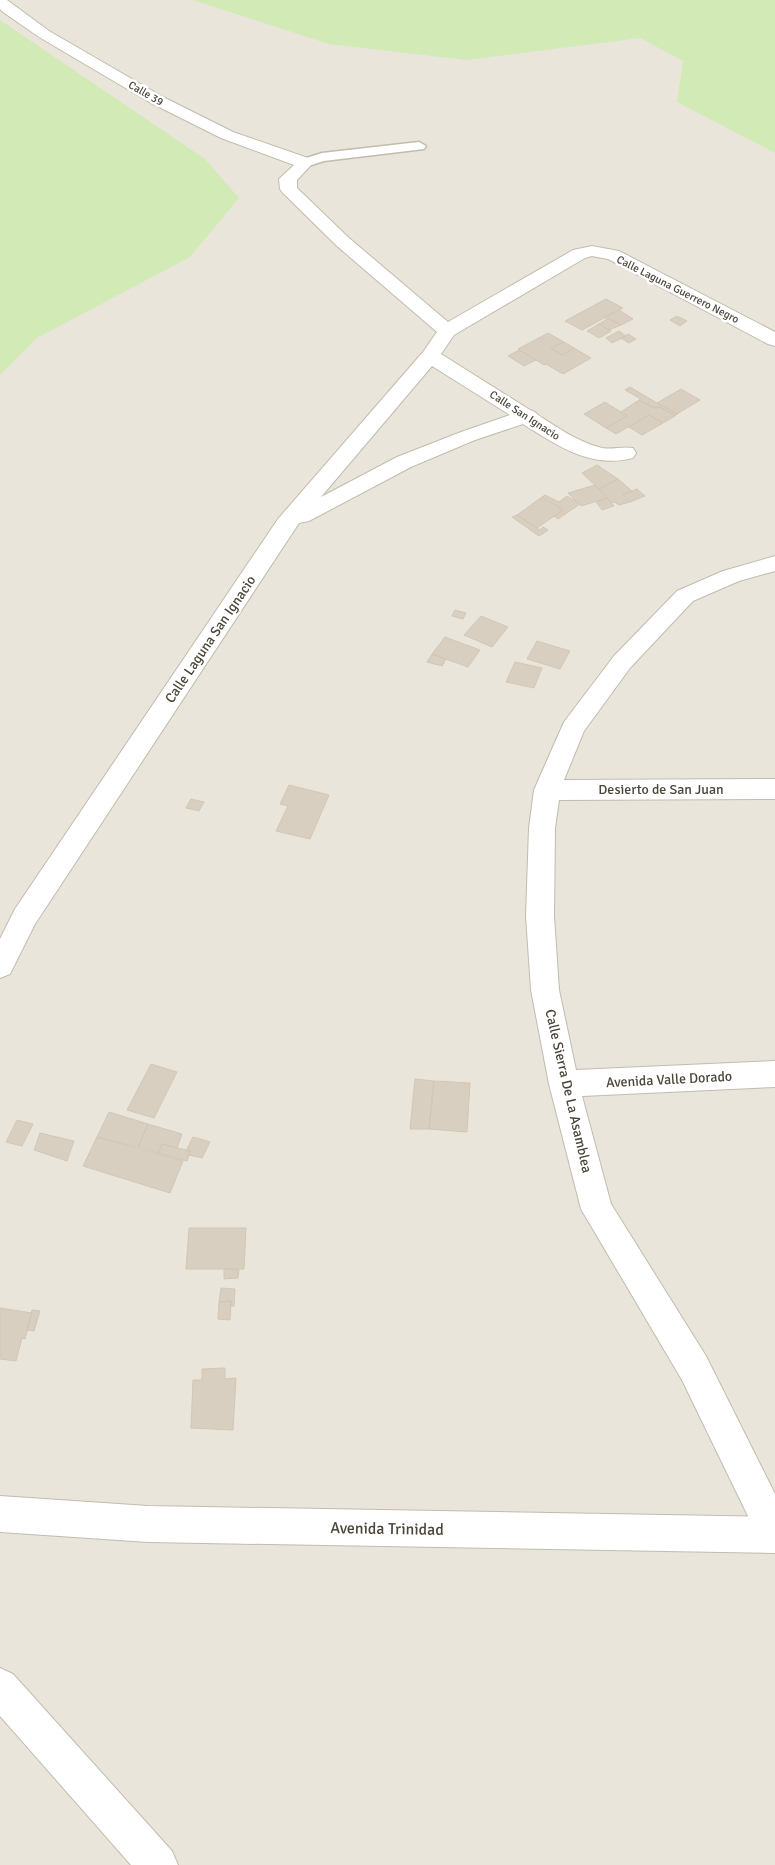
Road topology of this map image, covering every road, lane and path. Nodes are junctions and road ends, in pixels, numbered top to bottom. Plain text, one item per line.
1 (0, 1) edge
2 (419, 146) dead end
3 (305, 163) junction
4 (447, 331) junction
5 (775, 340) edge
6 (430, 356) junction
7 (528, 416) junction
8 (626, 453) dead end
9 (286, 524) junction
10 (775, 563) edge
11 (775, 789) edge
12 (547, 790) junction
13 (0, 966) edge
14 (775, 1074) edge
15 (564, 1084) junction
16 (0, 1514) edge
17 (775, 1534) edge
18 (0, 1687) edge
19 (158, 1865) edge

1 - 3 street, Calle 39
2 - 3 lane
3 - 4 street
4 - 5 street, Calle Laguna Guerrero Negro
4 - 6 street, Calle Laguna San Ignacio
6 - 7 street, Calle San Ignacio
6 - 9 street, Calle Laguna San Ignacio
7 - 8 street, Calle San Ignacio
7 - 9 street
9 - 13 street, Calle Laguna San Ignacio
10 - 12 street, Calle Sierra De La Asamblea
11 - 12 street, Desierto de San Juan
12 - 15 street, Calle Sierra De La Asamblea
14 - 15 street, Avenida Valle Dorado
15 - 17 street, Calle Sierra De La Asamblea
16 - 17 street, Avenida Trinidad
18 - 19 street

